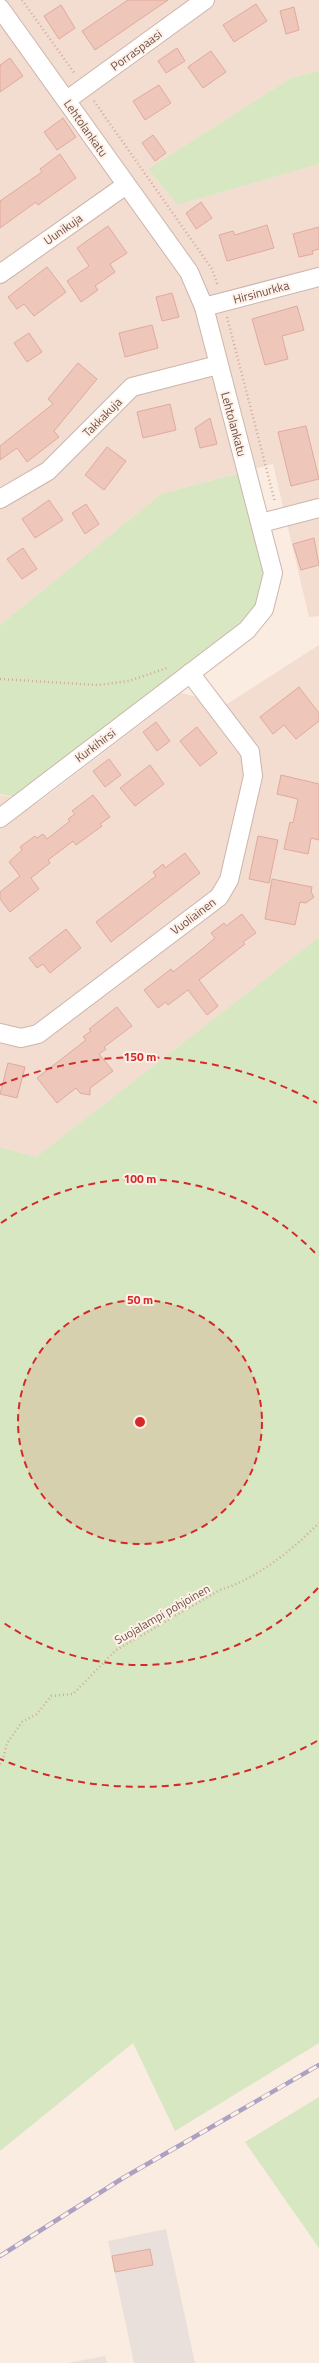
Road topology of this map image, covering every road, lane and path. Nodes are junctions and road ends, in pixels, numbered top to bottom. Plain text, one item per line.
1 (205, 0) edge
2 (3, 18) edge
3 (67, 100) junction
4 (126, 185) junction
5 (0, 274) edge
6 (319, 277) edge
7 (204, 307) junction
8 (218, 366) junction
9 (0, 499) edge
10 (319, 508) edge
11 (261, 523) junction
12 (190, 673) junction
13 (0, 679) edge
14 (0, 818) edge
15 (0, 1033) edge
16 (319, 1523) edge
17 (0, 1764) edge

1 - 3 street, Porraspaasi
2 - 3 street, Lehtolankatu
3 - 4 street, Lehtolankatu
4 - 5 street, Uunikuja
4 - 7 street, Lehtolankatu
6 - 7 street, Hirsinurkka
7 - 8 street, Lehtolankatu
8 - 9 street, Takkakuja
8 - 11 street, Lehtolankatu
10 - 11 street
11 - 12 street, Lehtolankatu
12 - 13 path
12 - 14 street, Kurkihirsi
12 - 15 street, Vuoliainen
16 - 17 path, Suojalampi pohjoinen

